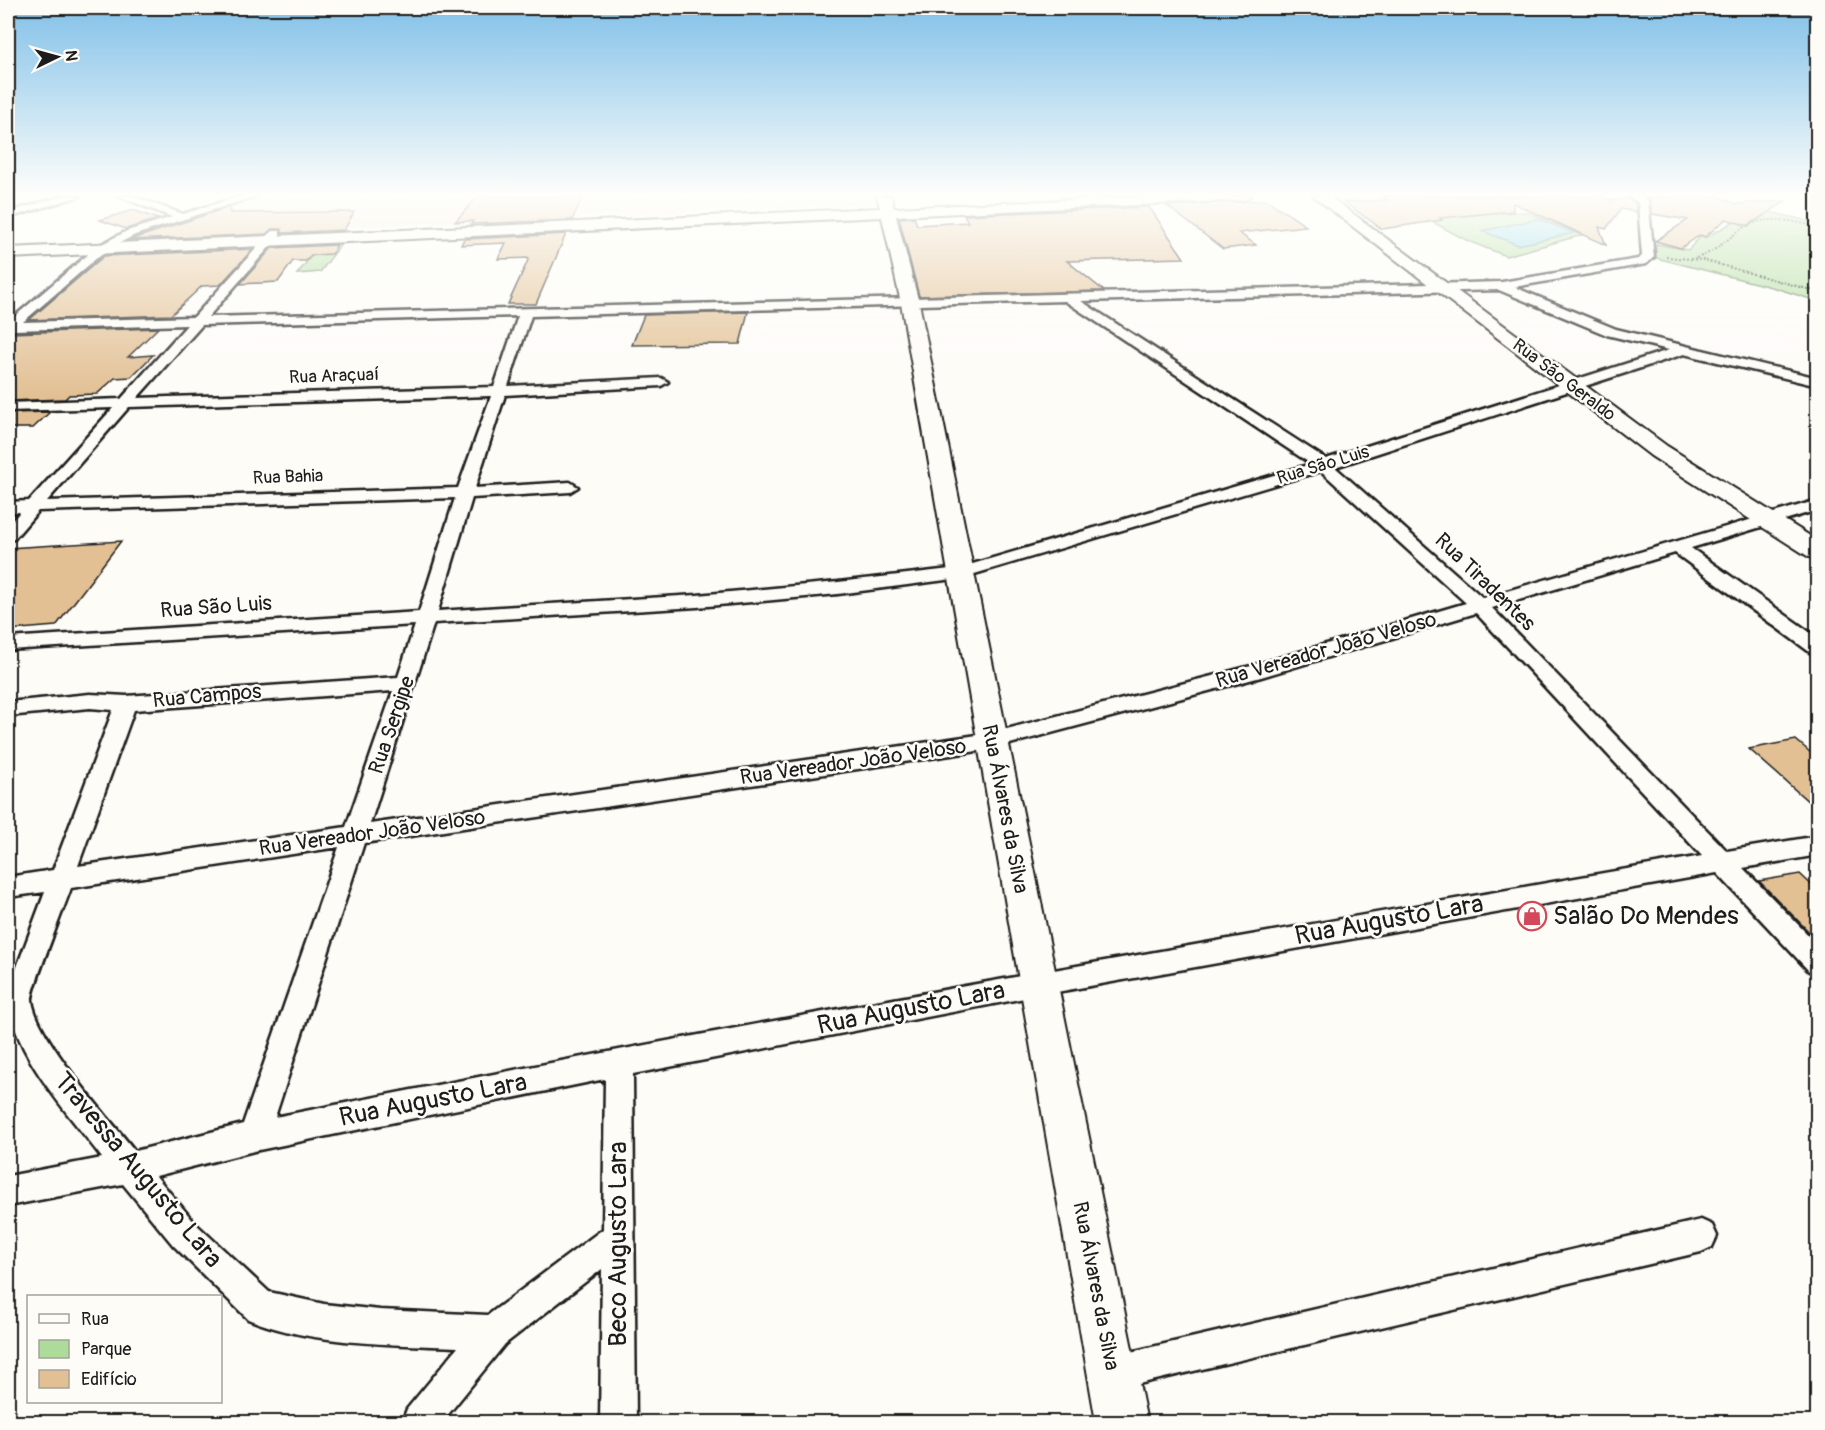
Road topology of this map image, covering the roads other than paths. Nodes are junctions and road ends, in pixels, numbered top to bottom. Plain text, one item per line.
1 (86, 263) edge
2 (250, 263) edge
3 (900, 263) edge
4 (1408, 263) edge
5 (1638, 263) edge
6 (1502, 286) junction
7 (1442, 289) junction
8 (1067, 297) junction
9 (909, 303) junction
10 (526, 312) junction
11 (198, 321) junction
12 (8, 327) edge
13 (1682, 350) junction
14 (661, 382) dead end
15 (1818, 382) edge
16 (1572, 387) junction
17 (500, 391) junction
18 (127, 403) junction
19 (8, 407) edge
20 (1324, 465) junction
21 (570, 487) dead end
22 (465, 493) junction
23 (1818, 505) edge
24 (35, 506) junction
25 (8, 507) edge
26 (1767, 520) junction
27 (8, 535) edge
28 (1679, 548) junction
29 (1818, 552) edge
30 (962, 573) junction
31 (1480, 606) junction
32 (427, 618) junction
33 (8, 644) edge
34 (1818, 648) edge
35 (406, 683) junction
36 (126, 703) junction
37 (8, 709) edge
38 (991, 741) junction
39 (354, 836) junction
40 (1818, 845) edge
41 (1721, 860) junction
42 (61, 879) junction
43 (8, 887) edge
44 (1818, 963) edge
45 (1040, 983) junction
46 (619, 1065) junction
47 (254, 1137) junction
48 (129, 1168) junction
49 (8, 1191) edge
50 (1701, 1236) dead end
51 (618, 1237) junction
52 (493, 1332) junction
53 (1113, 1373) junction
54 (420, 1422) edge
55 (618, 1422) edge
56 (1122, 1422) edge

1 - 12 street
2 - 11 street
3 - 9 street, Rua Álvares da Silva
4 - 7 street, Rua São Geraldo
5 - 6 street
6 - 7 street
6 - 13 street
7 - 8 street
7 - 16 street, Rua São Geraldo
8 - 9 street
8 - 20 street, Rua Tiradentes
9 - 10 street
9 - 30 street, Rua Álvares da Silva
10 - 11 street
10 - 17 street, Rua Sergipe
11 - 12 street
11 - 18 street
13 - 15 street
13 - 16 street, Rua São Luis
14 - 17 street, Rua Araçuaí
16 - 20 street, Rua São Luis
16 - 26 street, Rua São Geraldo
17 - 18 street, Rua Araçuaí
17 - 22 street, Rua Sergipe
18 - 19 street, Rua Araçuaí
18 - 24 street
20 - 30 street, Rua São Luis
20 - 31 street, Rua Tiradentes
21 - 22 street, Rua Bahia
22 - 24 street, Rua Bahia
22 - 32 street, Rua Sergipe
23 - 26 street, Rua Vereador João Veloso
24 - 25 street, Rua Bahia
24 - 27 street
26 - 28 street, Rua Vereador João Veloso
26 - 29 street, Rua São Geraldo
28 - 31 street, Rua Vereador João Veloso
28 - 34 street
30 - 32 street, Rua São Luis
30 - 38 street, Rua Álvares da Silva
31 - 38 street, Rua Vereador João Veloso
31 - 41 street, Rua Tiradentes
32 - 33 street, Rua São Luis
32 - 35 street, Rua Sergipe
35 - 36 street, Rua Campos
35 - 39 street, Rua Sergipe
36 - 37 street, Rua Campos
36 - 42 street, Travessa Augusto Lara
38 - 39 street, Rua Vereador João Veloso
38 - 45 street, Rua Álvares da Silva
39 - 42 street, Rua Vereador João Veloso
39 - 47 street, Rua Sergipe
40 - 41 street, Rua Augusto Lara
41 - 44 street, Rua Tiradentes
41 - 45 street, Rua Augusto Lara
42 - 43 street, Rua Vereador João Veloso
42 - 48 street, Travessa Augusto Lara
45 - 46 street, Rua Augusto Lara
45 - 53 street, Rua Álvares da Silva
46 - 47 street, Rua Augusto Lara
46 - 51 street, Beco Augusto Lara
47 - 48 street, Rua Augusto Lara
48 - 49 street, Rua Augusto Lara
48 - 52 street, Travessa Augusto Lara
50 - 53 street
51 - 52 street
51 - 55 street, Beco Augusto Lara
52 - 54 street
53 - 56 street, Rua Álvares da Silva

